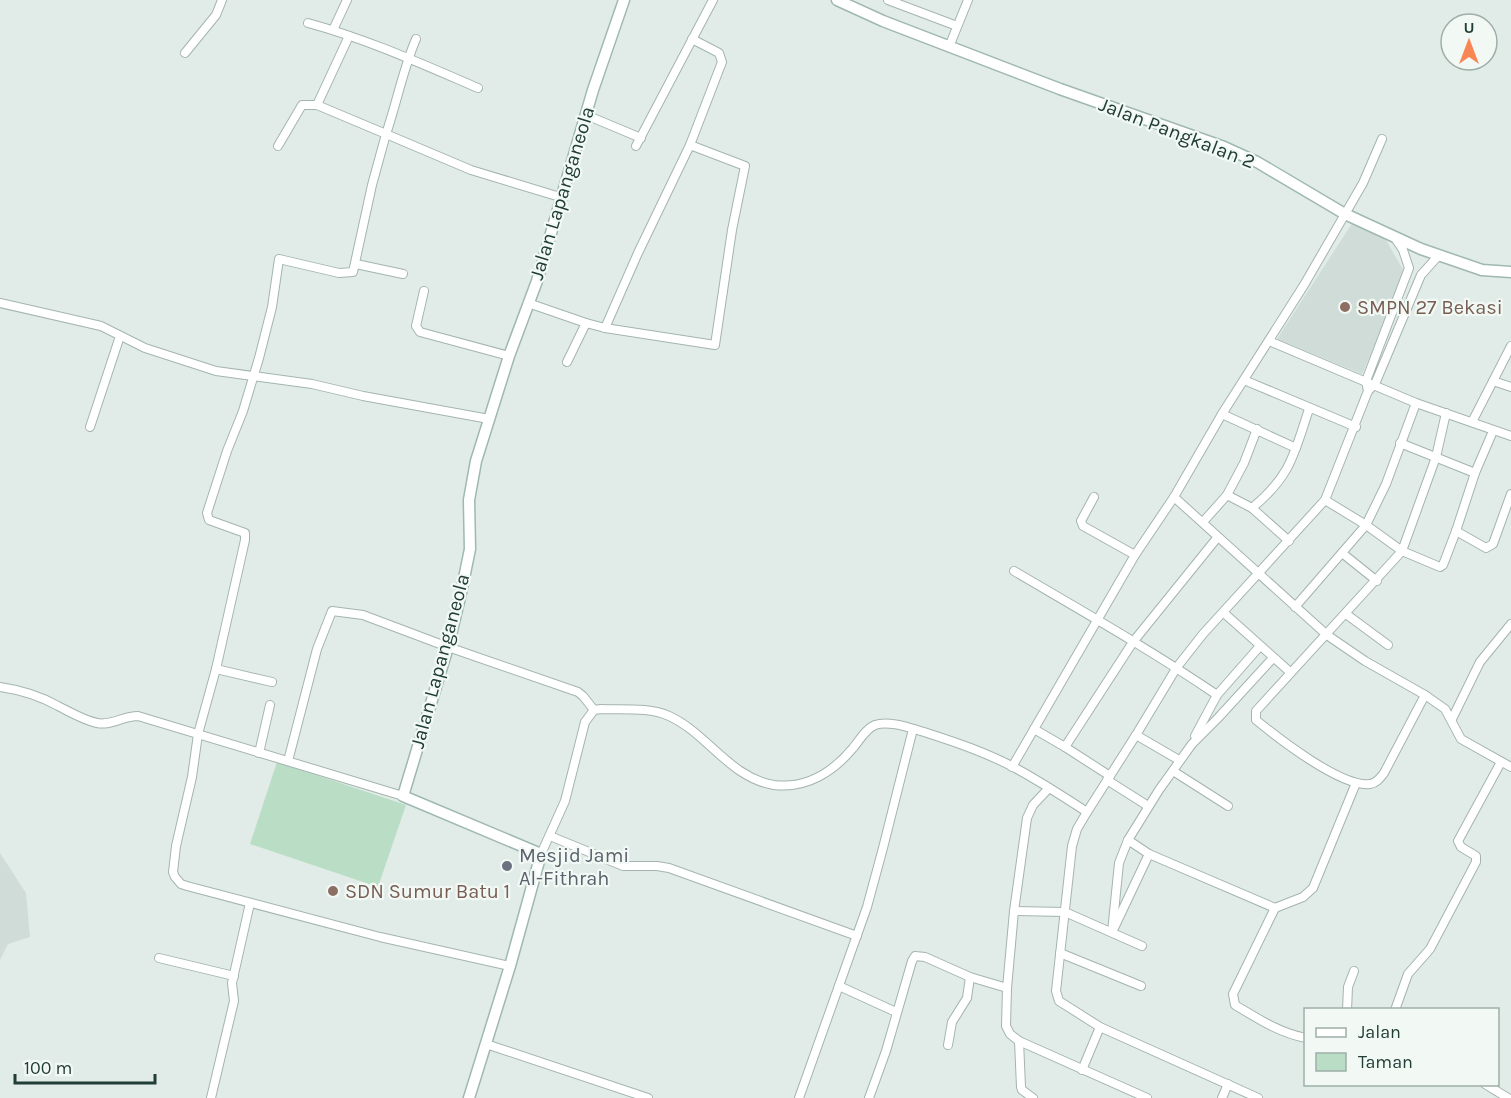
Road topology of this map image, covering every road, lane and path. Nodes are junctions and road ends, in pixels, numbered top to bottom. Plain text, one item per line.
1 (222, 0) edge
2 (347, 0) edge
3 (624, 0) edge
4 (713, 0) edge
5 (837, 0) edge
6 (888, 0) edge
7 (968, 0) edge
8 (308, 23) dead end
9 (957, 26) junction
10 (333, 30) junction
11 (349, 36) junction
12 (416, 39) dead end
13 (692, 39) junction
14 (949, 46) junction
15 (185, 53) dead end
16 (408, 57) junction
17 (478, 88) dead end
18 (317, 105) junction
19 (586, 115) junction
20 (386, 134) junction
21 (641, 138) junction
22 (1382, 139) dead end
23 (690, 145) junction
24 (278, 146) dead end
25 (636, 146) dead end
26 (560, 197) junction
27 (1345, 214) junction
28 (1392, 234) junction
29 (1439, 255) junction
30 (356, 264) junction
31 (1409, 272) junction
32 (1511, 272) edge
33 (403, 274) dead end
34 (1421, 275) junction
35 (424, 291) dead end
36 (0, 303) edge
37 (528, 303) junction
38 (586, 323) junction
39 (605, 328) junction
40 (120, 336) junction
41 (1269, 341) junction
42 (1511, 346) edge
43 (509, 356) junction
44 (567, 362) dead end
45 (253, 376) junction
46 (1244, 380) junction
47 (1366, 381) junction
48 (1493, 381) junction
49 (1375, 384) junction
50 (1511, 387) edge
51 (1368, 391) junction
52 (1416, 403) junction
53 (1309, 409) junction
54 (1446, 412) junction
55 (1222, 414) junction
56 (489, 419) junction
57 (1472, 422) junction
58 (1356, 427) junction
59 (90, 428) dead end
60 (1257, 429) junction
61 (1493, 430) junction
62 (1511, 436) edge
63 (1400, 443) junction
64 (1296, 448) junction
65 (1436, 457) junction
66 (1475, 474) junction
67 (1511, 494) edge
68 (1227, 495) junction
69 (1094, 497) dead end
70 (1174, 497) junction
71 (1325, 500) junction
72 (1252, 508) junction
73 (1203, 522) junction
74 (1366, 525) junction
75 (1456, 531) junction
76 (1217, 537) junction
77 (1289, 541) junction
78 (1402, 551) junction
79 (1342, 553) junction
80 (1135, 555) junction
81 (1014, 571) dead end
82 (1258, 575) junction
83 (1377, 581) junction
84 (1295, 606) junction
85 (1224, 614) junction
86 (1346, 614) junction
87 (1098, 619) junction
88 (1511, 624) edge
89 (1326, 635) junction
90 (1133, 642) junction
91 (1388, 645) dead end
92 (1260, 646) junction
93 (448, 647) junction
94 (1273, 658) junction
95 (1176, 667) junction
96 (216, 669) junction
97 (1290, 672) junction
98 (272, 682) dead end
99 (0, 687) edge
100 (1217, 695) junction
101 (1425, 695) junction
102 (270, 705) dead end
103 (594, 710) junction
104 (1452, 719) junction
105 (913, 729) junction
106 (1034, 729) junction
107 (198, 734) junction
108 (1136, 735) junction
109 (1192, 744) junction
110 (1065, 747) junction
111 (259, 753) junction
112 (1179, 760) junction
113 (288, 761) junction
114 (1501, 762) junction
115 (1012, 767) junction
116 (1511, 767) edge
117 (1173, 771) junction
118 (1109, 778) junction
119 (1356, 783) junction
120 (1049, 788) junction
121 (403, 795) junction
122 (1148, 806) junction
123 (1228, 806) dead end
124 (1087, 812) junction
125 (550, 836) junction
126 (1128, 840) junction
127 (542, 854) junction
128 (1149, 854) junction
129 (250, 903) junction
130 (1275, 908) junction
131 (1014, 911) junction
132 (1065, 912) junction
133 (1112, 932) junction
134 (857, 936) junction
135 (1142, 946) dead end
136 (1060, 953) junction
137 (159, 958) dead end
138 (510, 966) junction
139 (1354, 971) dead end
140 (234, 976) junction
141 (970, 977) junction
142 (839, 986) junction
143 (1141, 986) dead end
144 (1007, 988) junction
145 (1347, 1008) edge
146 (1396, 1008) edge
147 (896, 1012) junction
148 (1100, 1027) junction
149 (1304, 1038) edge
150 (1019, 1041) junction
151 (486, 1044) junction
152 (948, 1044) dead end
153 (1082, 1070) junction
154 (1228, 1084) junction
155 (1489, 1086) edge
156 (211, 1098) edge
157 (469, 1098) edge
158 (648, 1098) edge
159 (800, 1098) edge
160 (869, 1098) edge
161 (1033, 1098) edge
162 (1147, 1098) edge
163 (1222, 1098) edge
164 (1258, 1098) edge
165 (1510, 1098) edge

1 - 15 street
2 - 10 street
3 - 19 street, Jalan Lapanganeola
4 - 13 street
5 - 14 street, Jalan Pangkalan 2
6 - 9 street
7 - 9 street
8 - 10 street
9 - 14 street
10 - 11 street
11 - 16 street
11 - 18 street
12 - 16 street
13 - 21 street
13 - 23 street
14 - 27 street, Jalan Pangkalan 2
16 - 17 street
16 - 20 street
18 - 20 street
18 - 24 street
19 - 21 street
19 - 26 street, Jalan Lapanganeola
20 - 26 street
20 - 30 street
21 - 25 street
22 - 27 street
23 - 39 street
23 - 39 street
26 - 37 street, Jalan Lapanganeola
27 - 28 street, Jalan Pangkalan 2
27 - 41 street
28 - 29 street, Jalan Pangkalan 2
28 - 31 street
29 - 32 street, Jalan Pangkalan 2
29 - 34 street
30 - 33 street
30 - 45 street
31 - 34 street
31 - 47 street
34 - 49 street
35 - 43 street
36 - 40 street
37 - 38 street
37 - 43 street, Jalan Lapanganeola
38 - 39 street
38 - 44 street
40 - 45 street
40 - 59 street
41 - 46 street
41 - 47 street
42 - 48 street
43 - 56 street, Jalan Lapanganeola
45 - 56 street
45 - 96 street
46 - 53 street
46 - 55 street
47 - 49 street
47 - 51 street
48 - 50 street
48 - 57 street
49 - 51 street
49 - 52 street
51 - 58 street
52 - 54 street
52 - 63 street
53 - 58 street
53 - 64 street
54 - 57 street
54 - 65 street
55 - 60 street
55 - 70 street
56 - 93 street, Jalan Lapanganeola
57 - 61 street
58 - 71 street
60 - 64 street
60 - 68 street
61 - 62 street
61 - 66 street
63 - 65 street
63 - 74 street
64 - 72 street
65 - 66 street
65 - 78 street
66 - 75 street
67 - 75 street
68 - 72 street
68 - 73 street
69 - 80 street
70 - 73 street
70 - 80 street
71 - 74 street
71 - 77 street
72 - 77 street
73 - 76 street
74 - 78 street
74 - 79 street
75 - 78 street
76 - 82 street
76 - 90 street
77 - 82 street
78 - 83 street
79 - 83 street
79 - 84 street
80 - 87 street
81 - 87 street
82 - 84 street
82 - 85 street
83 - 86 street
84 - 89 street
85 - 92 street
85 - 95 street
86 - 89 street
86 - 91 street
87 - 90 street
87 - 106 street
88 - 104 street
89 - 97 street
89 - 101 street
90 - 95 street
90 - 110 street
92 - 94 street
92 - 100 street
93 - 103 street
93 - 113 street
93 - 121 street, Jalan Lapanganeola
94 - 97 street
94 - 109 street
95 - 100 street
95 - 108 street
96 - 98 street
96 - 107 street
97 - 119 street
99 - 107 street
100 - 109 street
101 - 104 street
101 - 119 street
102 - 111 street
103 - 105 street
103 - 125 street
104 - 114 street
105 - 115 street
105 - 134 street
106 - 110 street
106 - 115 street
107 - 111 street
107 - 129 street
108 - 112 street
108 - 118 street
109 - 112 street
110 - 118 street
111 - 113 street
112 - 117 street
113 - 121 street
114 - 116 street
114 - 146 street
115 - 120 street
117 - 122 street
117 - 123 street
118 - 122 street
118 - 124 street
119 - 130 street
120 - 124 street
120 - 131 street
121 - 127 street
122 - 126 street
124 - 132 street
125 - 127 street
125 - 134 street
126 - 128 street
126 - 133 street
127 - 138 street
128 - 130 street
128 - 133 street
129 - 138 street
129 - 140 street
130 - 149 street
131 - 132 street
131 - 144 street
132 - 133 street
132 - 136 street
133 - 135 street
134 - 142 street
136 - 143 street
136 - 148 street
137 - 140 street
138 - 151 street
139 - 145 street
140 - 156 street
141 - 144 street
141 - 147 street
141 - 152 street
142 - 147 street
142 - 159 street
144 - 150 street
147 - 160 street
148 - 153 street
148 - 154 street
150 - 153 street
150 - 161 street
151 - 157 street
151 - 158 street
153 - 162 street
154 - 163 street
154 - 164 street
155 - 165 street

